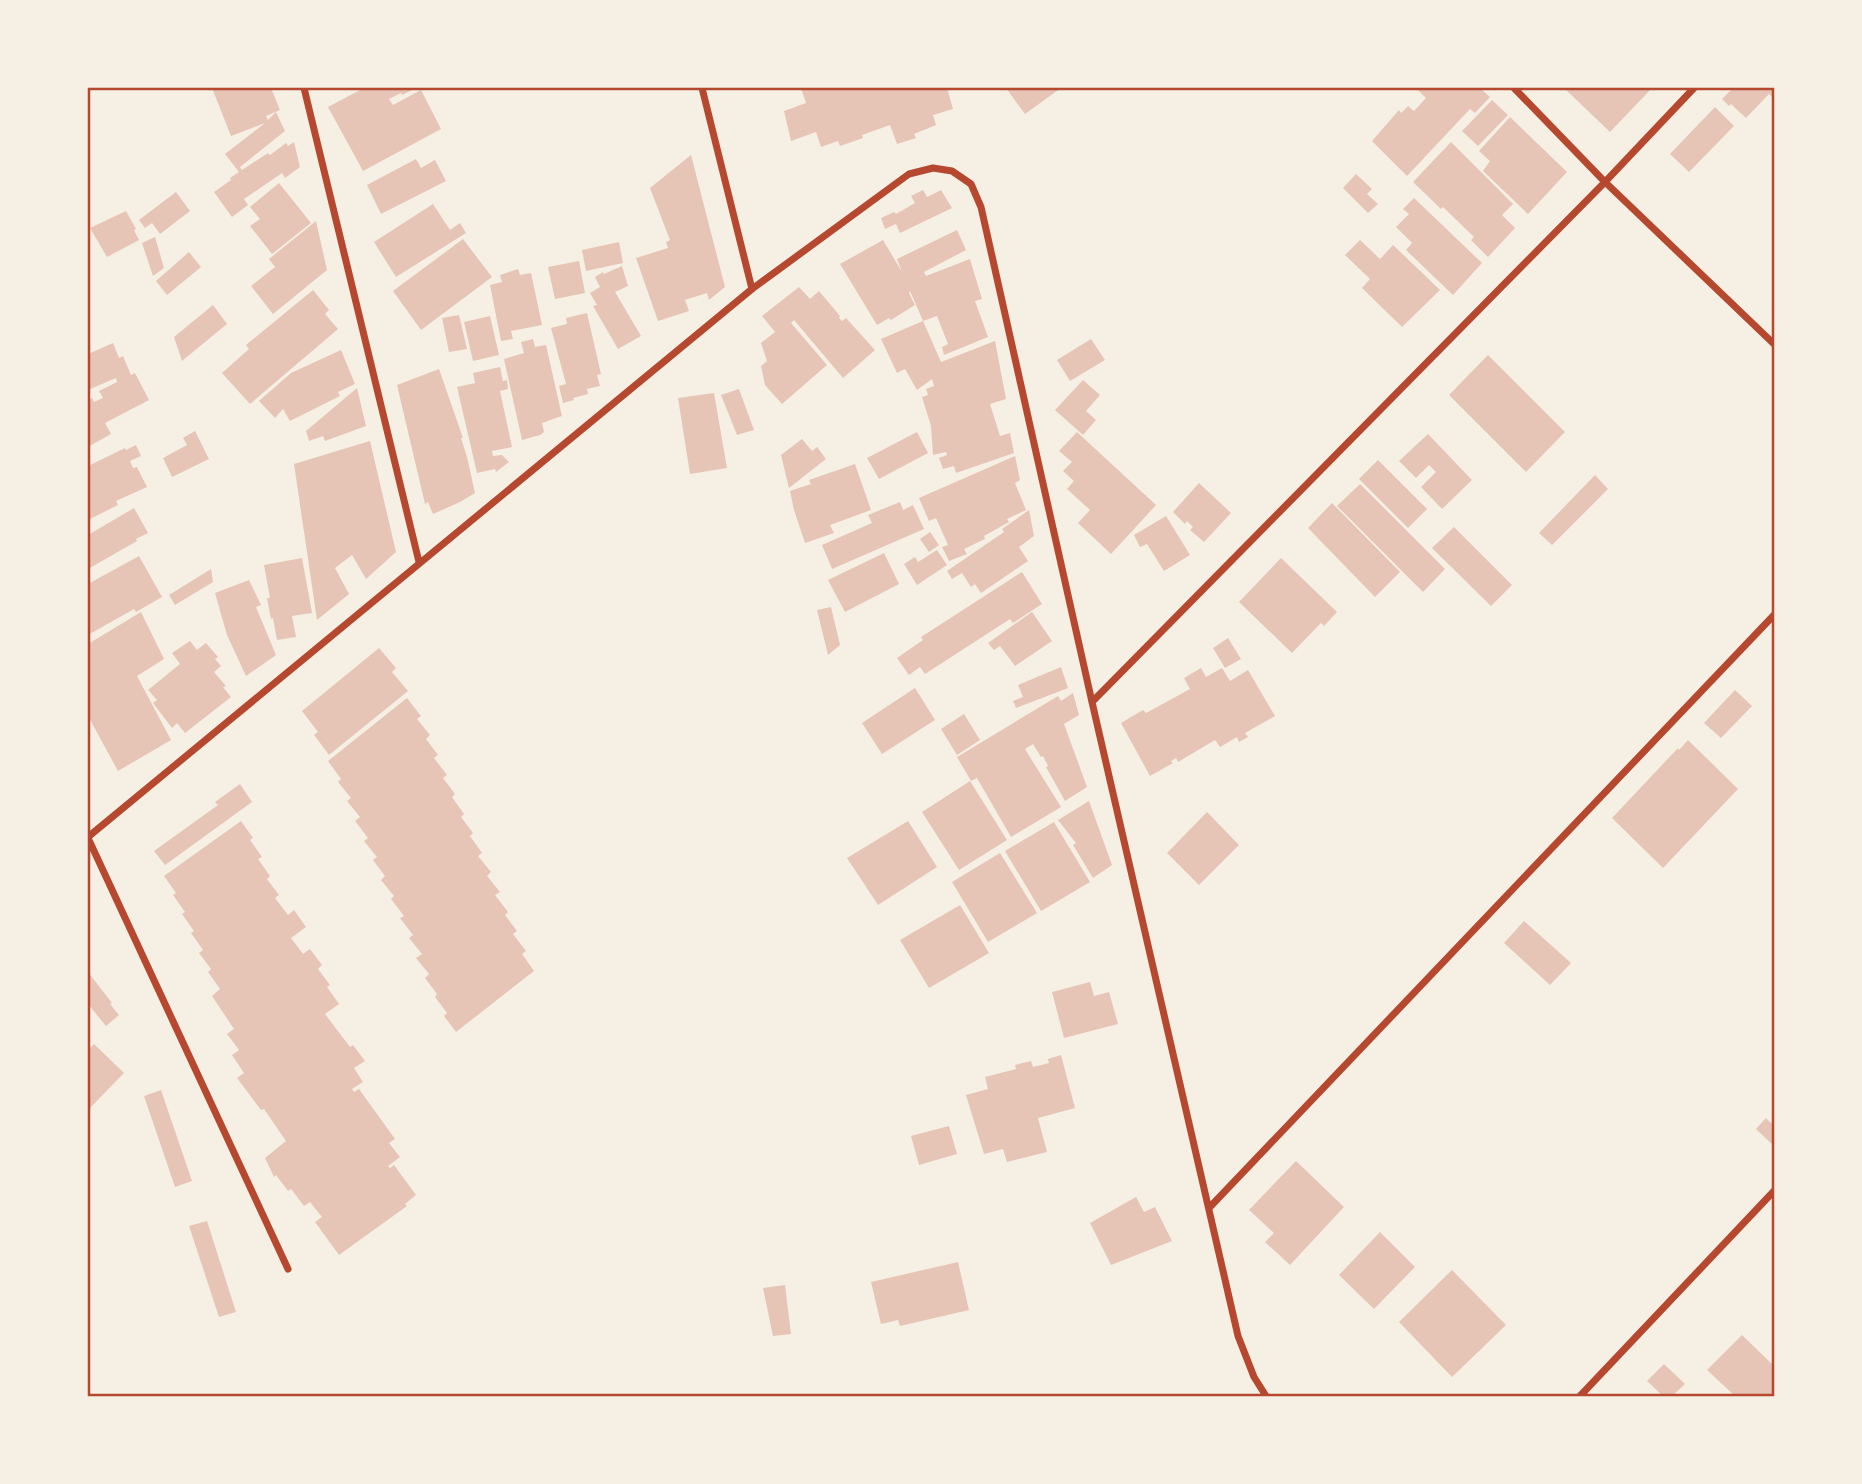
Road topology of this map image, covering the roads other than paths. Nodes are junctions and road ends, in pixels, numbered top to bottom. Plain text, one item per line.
1 (304, 88) edge
2 (702, 88) edge
3 (1514, 88) edge
4 (1694, 88) edge
5 (1605, 182) junction
6 (752, 289) junction
7 (1774, 344) edge
8 (419, 562) junction
9 (1774, 615) edge
10 (1092, 702) junction
11 (88, 838) edge
12 (1774, 1191) edge
13 (1209, 1208) junction
14 (288, 1269) dead end
15 (1265, 1396) edge
16 (1580, 1396) edge

1 - 8 street
2 - 6 street
3 - 5 street
4 - 5 street
5 - 7 street
5 - 10 street
6 - 8 street
6 - 10 street
8 - 11 street
9 - 13 street
10 - 13 street
11 - 14 street
12 - 16 street
13 - 15 street

